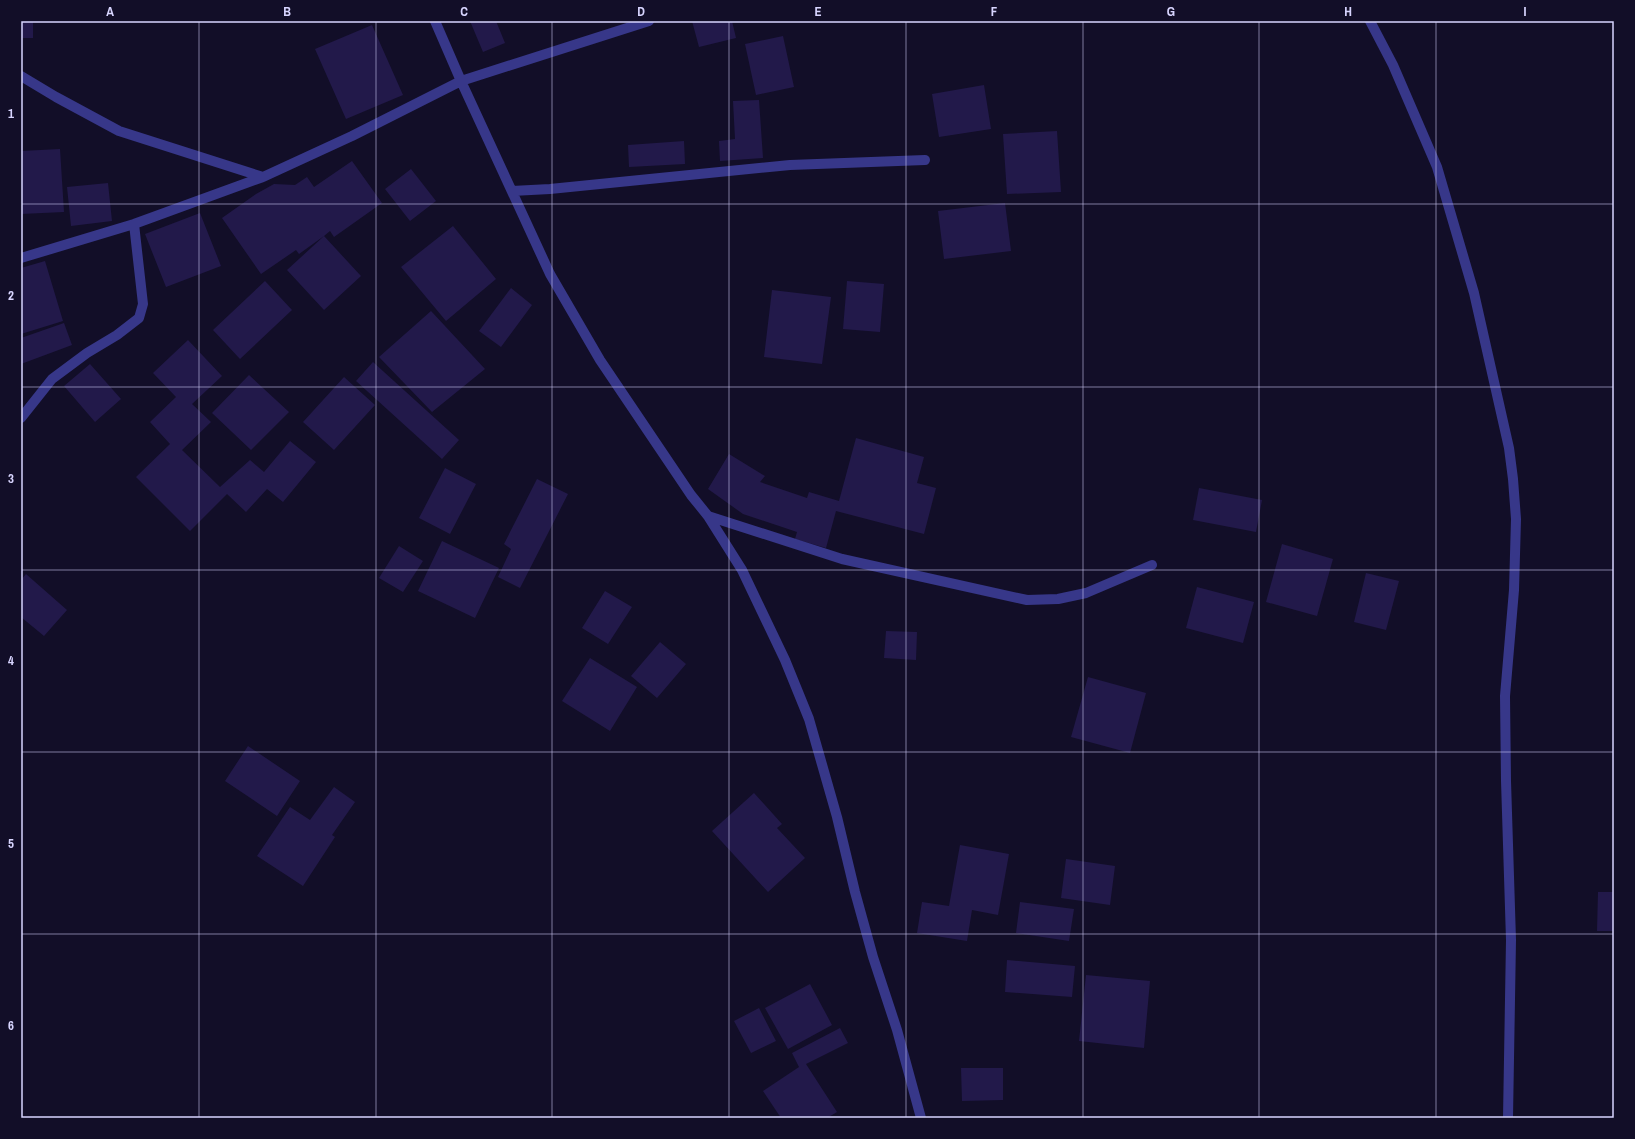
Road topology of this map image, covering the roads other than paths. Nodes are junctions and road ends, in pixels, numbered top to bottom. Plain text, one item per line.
1 (435, 21) edge
2 (649, 21) edge
3 (1370, 21) edge
4 (21, 76) edge
5 (461, 81) junction
6 (925, 160) dead end
7 (263, 177) junction
8 (512, 191) junction
9 (134, 224) junction
10 (21, 258) edge
11 (21, 418) edge
12 (708, 516) junction
13 (1152, 565) dead end
14 (921, 1118) edge
15 (1508, 1118) edge

1 - 5 street
2 - 5 street
3 - 15 street
4 - 7 street
5 - 7 street
5 - 8 street
6 - 8 street
7 - 9 street
8 - 12 street
9 - 10 street
9 - 11 street
12 - 13 street
12 - 14 street

